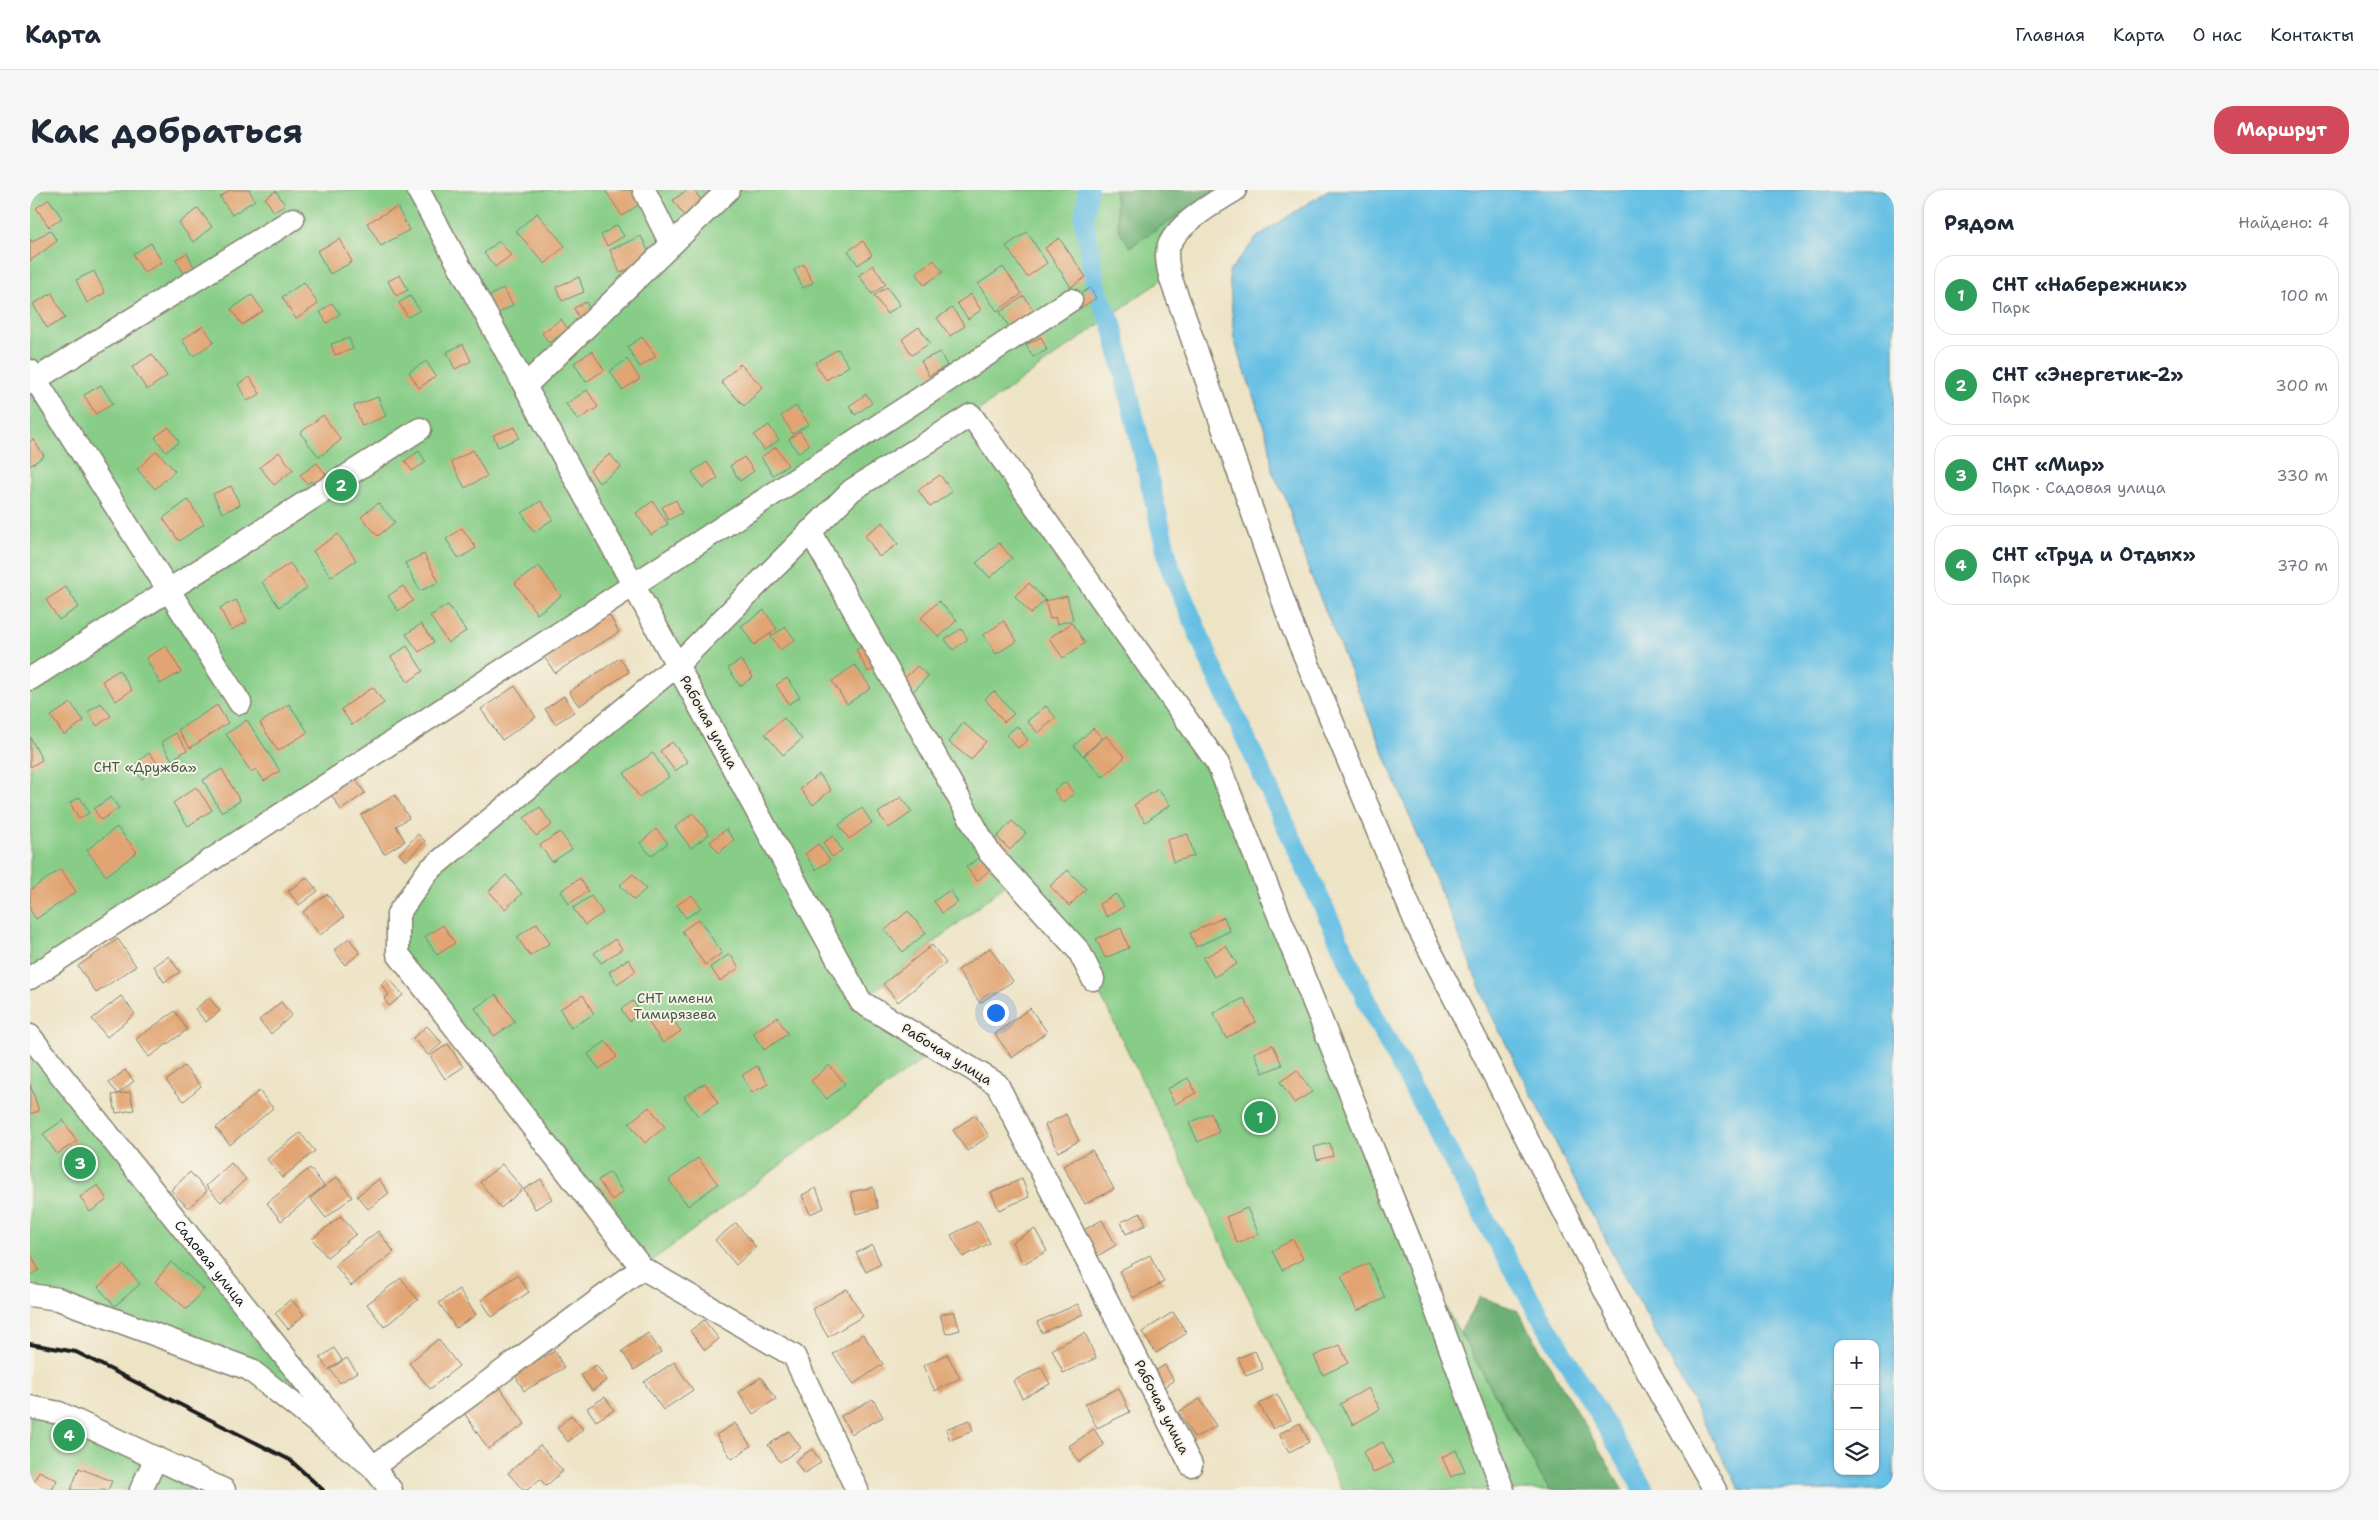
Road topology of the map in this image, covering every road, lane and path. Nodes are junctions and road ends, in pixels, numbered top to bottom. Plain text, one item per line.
1 (418, 190) edge
2 (644, 190) edge
3 (728, 190) edge
4 (1235, 190) edge
5 (293, 219) dead end
6 (671, 244) junction
7 (1071, 300) dead end
8 (32, 378) edge
9 (525, 386) junction
10 (420, 429) dead end
11 (810, 530) junction
12 (634, 585) junction
13 (168, 590) junction
14 (677, 665) junction
15 (30, 679) edge
16 (240, 703) dead end
17 (30, 978) edge
18 (1093, 979) dead end
19 (30, 1036) edge
20 (642, 1268) junction
21 (30, 1295) edge
22 (30, 1407) edge
23 (156, 1458) junction
24 (1191, 1465) dead end
25 (373, 1467) junction
26 (141, 1490) edge
27 (224, 1490) edge
28 (391, 1490) edge
29 (857, 1490) edge
30 (1503, 1490) edge
31 (1715, 1490) edge

1 - 9 street, Рабочая улица
2 - 6 street
3 - 6 street
4 - 31 street
5 - 8 street
6 - 9 street
7 - 12 street
8 - 13 street
9 - 12 street, Рабочая улица
10 - 13 street
11 - 14 street
11 - 18 street
11 - 30 street
12 - 14 street, Рабочая улица
12 - 17 street
13 - 15 street
13 - 16 street
14 - 20 street
14 - 24 street, Рабочая улица
19 - 25 street, Садовая улица
20 - 25 street
20 - 29 street
21 - 25 street
22 - 23 street
23 - 26 street
23 - 27 street
25 - 28 street, Садовая улица

